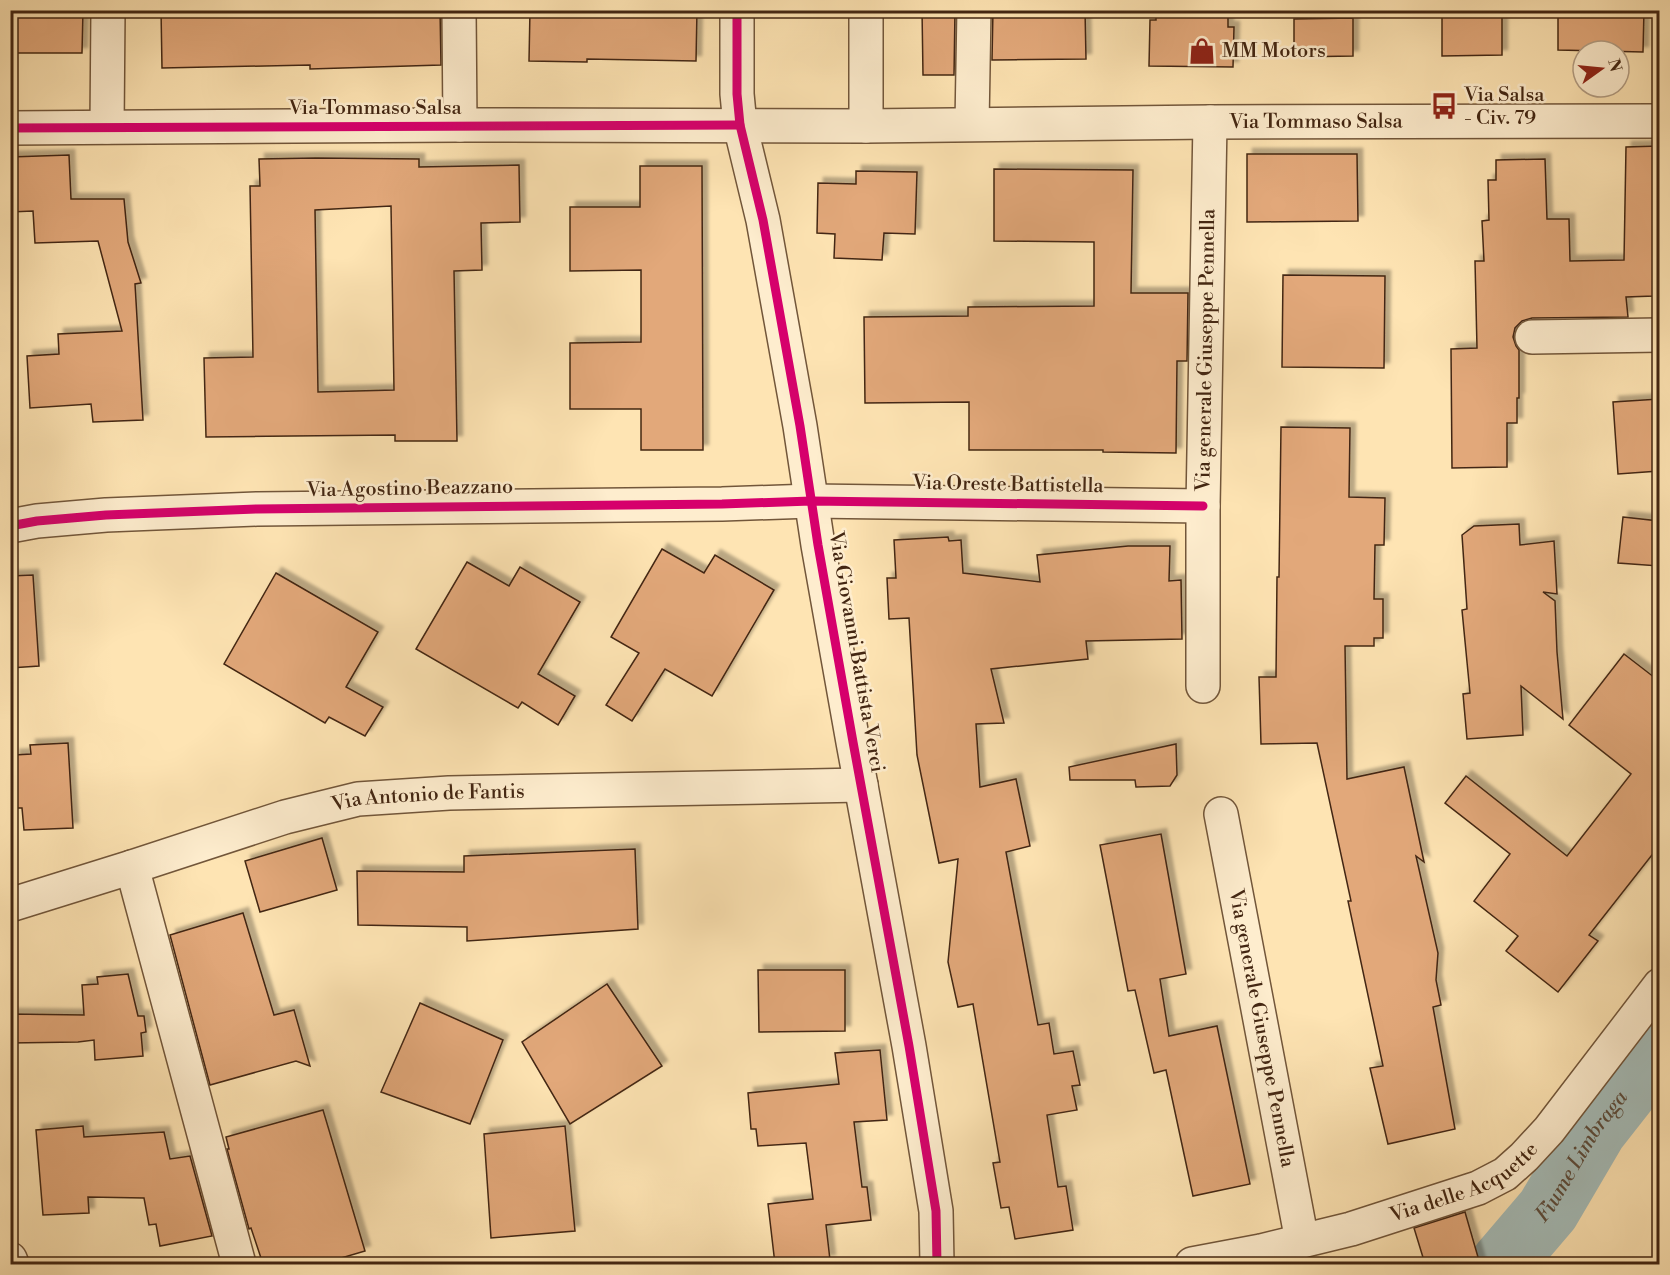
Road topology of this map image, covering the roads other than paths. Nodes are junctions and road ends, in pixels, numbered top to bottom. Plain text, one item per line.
1 (108, 10) edge
2 (459, 10) edge
3 (737, 10) edge
4 (866, 10) edge
5 (974, 10) edge
6 (1659, 121) edge
7 (1210, 122) junction
8 (972, 124) junction
9 (460, 125) junction
10 (740, 125) junction
11 (866, 126) junction
12 (107, 127) junction
13 (10, 128) edge
14 (1659, 335) edge
15 (1532, 337) dead end
16 (811, 501) junction
17 (1203, 506) junction
18 (10, 526) edge
19 (1203, 687) dead end
20 (861, 785) junction
21 (1221, 814) dead end
22 (132, 867) junction
23 (10, 905) edge
24 (1659, 985) edge
25 (1302, 1241) junction
26 (10, 1259) edge
27 (12, 1264) edge
28 (239, 1264) edge
29 (937, 1264) edge
30 (1192, 1264) edge

1 - 12 street
2 - 9 street
3 - 10 street, Via Giovanni Battista Verci
4 - 11 street
5 - 8 street
6 - 7 street, Via Tommaso Salsa
7 - 8 street, Via Tommaso Salsa
7 - 17 street, Via generale Giuseppe Pennella
8 - 11 street, Via Tommaso Salsa
9 - 10 street, Via Tommaso Salsa
9 - 12 street, Via Tommaso Salsa
10 - 11 street, Via Tommaso Salsa
10 - 16 street, Via Giovanni Battista Verci
12 - 13 street, Via Tommaso Salsa
14 - 15 street
16 - 17 street, Via Oreste Battistella
16 - 18 street, Via Agostino Beazzano
16 - 20 street, Via Giovanni Battista Verci
17 - 19 street, Via generale Giuseppe Pennella
20 - 22 street, Via Antonio de Fantis
20 - 29 street, Via Giovanni Battista Verci
21 - 25 street, Via generale Giuseppe Pennella
22 - 23 street, Via Antonio de Fantis
22 - 28 street
24 - 25 street, Via delle Acquette
25 - 30 street, Via delle Acquette
26 - 27 street

